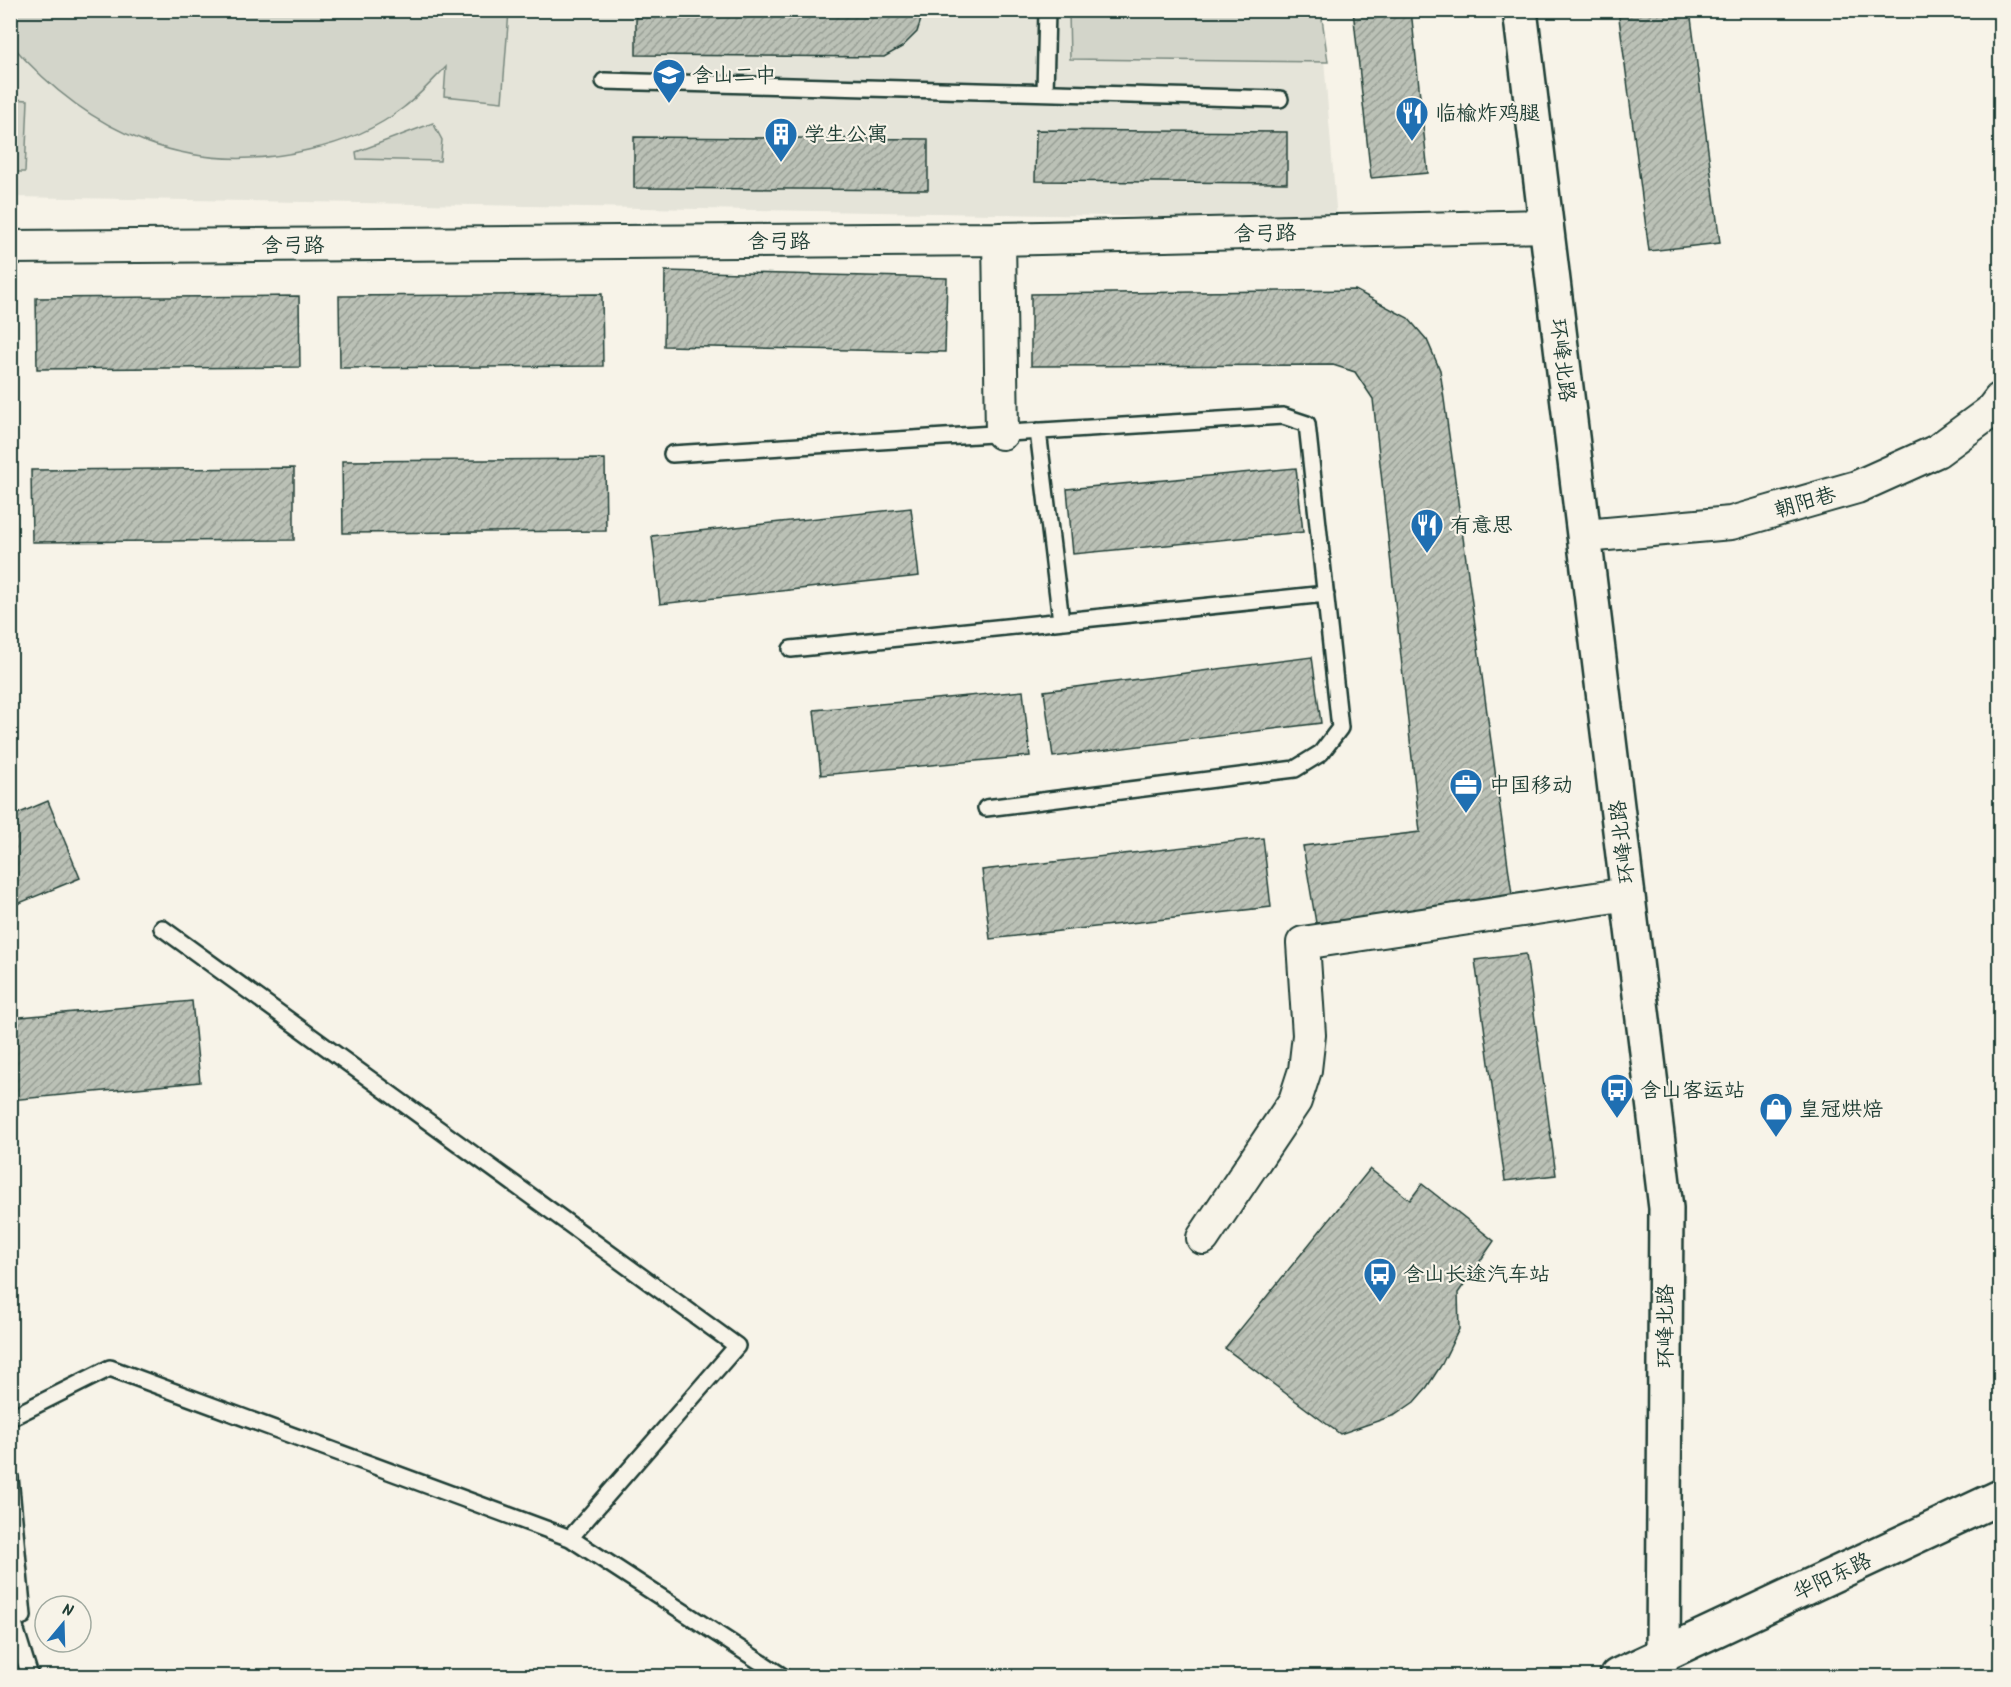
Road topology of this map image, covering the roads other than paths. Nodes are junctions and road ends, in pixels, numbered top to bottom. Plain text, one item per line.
1 (1047, 10) edge
2 (1520, 10) edge
3 (604, 81) dead end
4 (1046, 92) junction
5 (1280, 99) dead end
6 (1547, 226) junction
7 (999, 239) junction
8 (10, 247) edge
9 (2001, 399) edge
10 (1038, 431) junction
11 (1002, 434) junction
12 (672, 454) dead end
13 (1585, 536) junction
14 (1326, 594) junction
15 (1061, 621) junction
16 (791, 649) dead end
17 (986, 808) dead end
18 (1628, 894) junction
19 (162, 928) dead end
20 (1203, 1238) dead end
21 (10, 1418) edge
22 (10, 1477) edge
23 (2001, 1497) edge
24 (570, 1538) junction
25 (12, 1621) edge
26 (1659, 1666) edge
27 (30, 1677) edge
28 (782, 1677) edge
29 (1617, 1677) edge

1 - 4 lane
2 - 6 main road, 环峰北路
3 - 4 lane
4 - 5 lane
6 - 7 street, 含弓路
6 - 13 main road, 环峰北路
7 - 8 street, 含弓路
7 - 11 street
9 - 13 street, 朝阳巷
10 - 11 lane
10 - 14 lane
10 - 15 lane
11 - 12 lane
13 - 18 main road, 环峰北路
14 - 15 lane
14 - 17 lane
15 - 16 lane
18 - 20 street
18 - 26 main road, 环峰北路
19 - 24 lane
21 - 24 lane
22 - 25 lane
23 - 26 main road, 华阳东路
24 - 28 lane
25 - 27 lane
26 - 29 main road, 华阳东路

